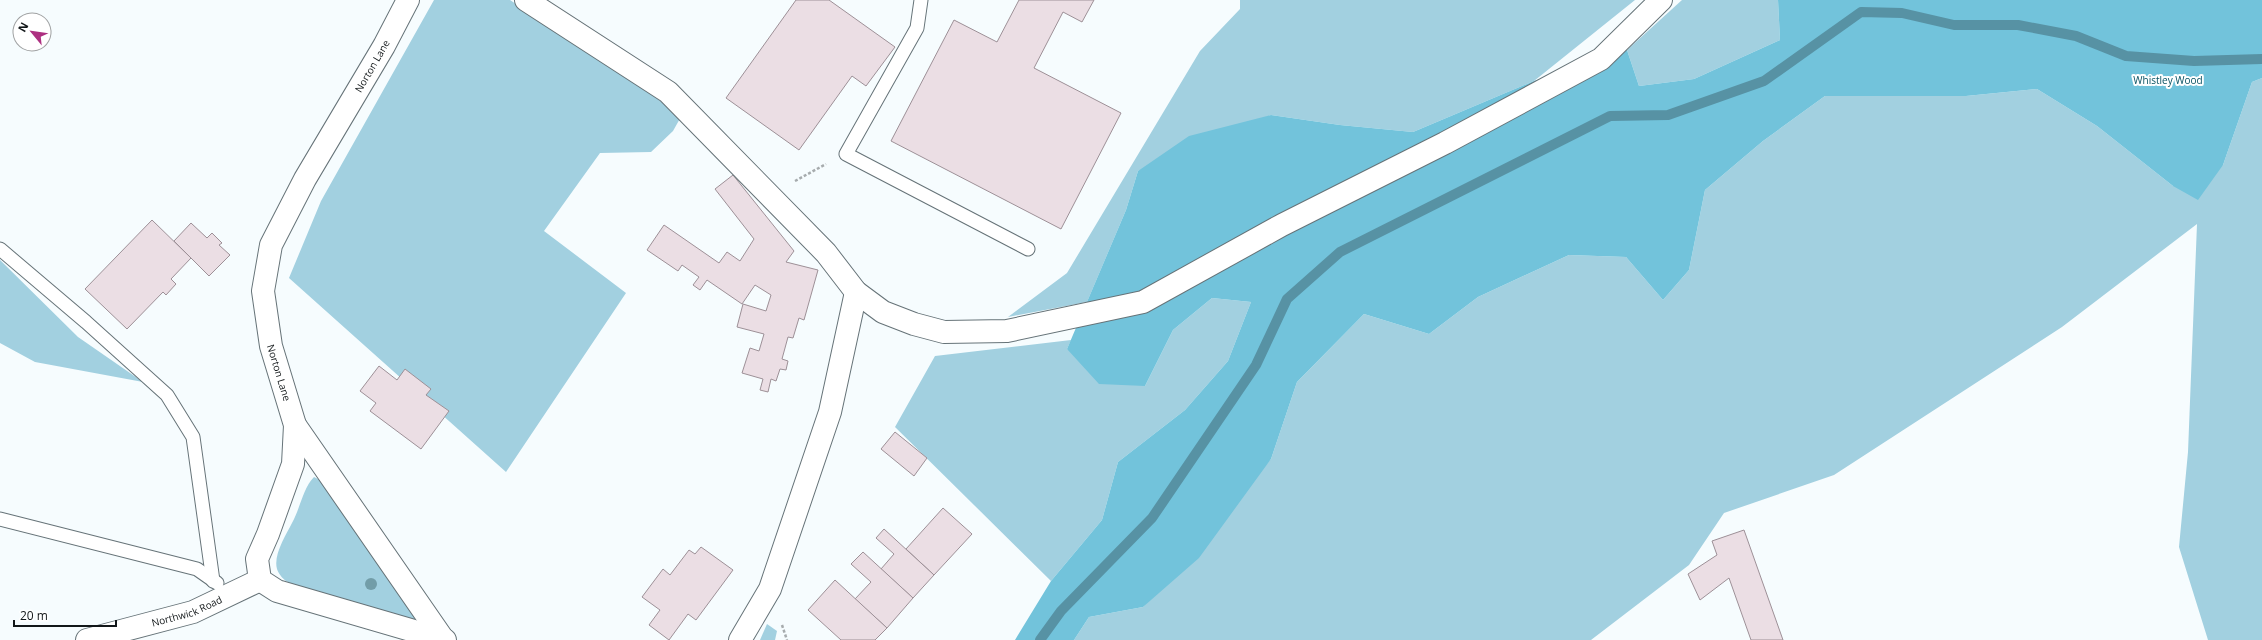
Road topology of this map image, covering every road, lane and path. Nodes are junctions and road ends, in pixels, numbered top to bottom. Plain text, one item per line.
1 (408, 0) edge
2 (526, 0) edge
3 (921, 0) edge
4 (1661, 0) edge
5 (846, 154) junction
6 (768, 196) junction
7 (0, 249) edge
8 (1028, 249) dead end
9 (856, 292) junction
10 (295, 425) junction
11 (0, 519) edge
12 (260, 580) junction
13 (214, 581) junction
14 (231, 594) junction
15 (786, 636) dead end
16 (444, 639) edge
17 (87, 640) edge
18 (740, 640) edge
19 (786, 640) edge

1 - 10 street, Norton Lane
2 - 6 street
3 - 5 lane
4 - 9 street
5 - 6 path
5 - 8 lane
6 - 9 street
7 - 13 lane
9 - 18 street
10 - 12 street, Norton Lane
10 - 16 street
11 - 13 lane
12 - 14 street, Northwick Road
12 - 16 street
13 - 14 lane
14 - 17 street, Northwick Road
15 - 19 path

